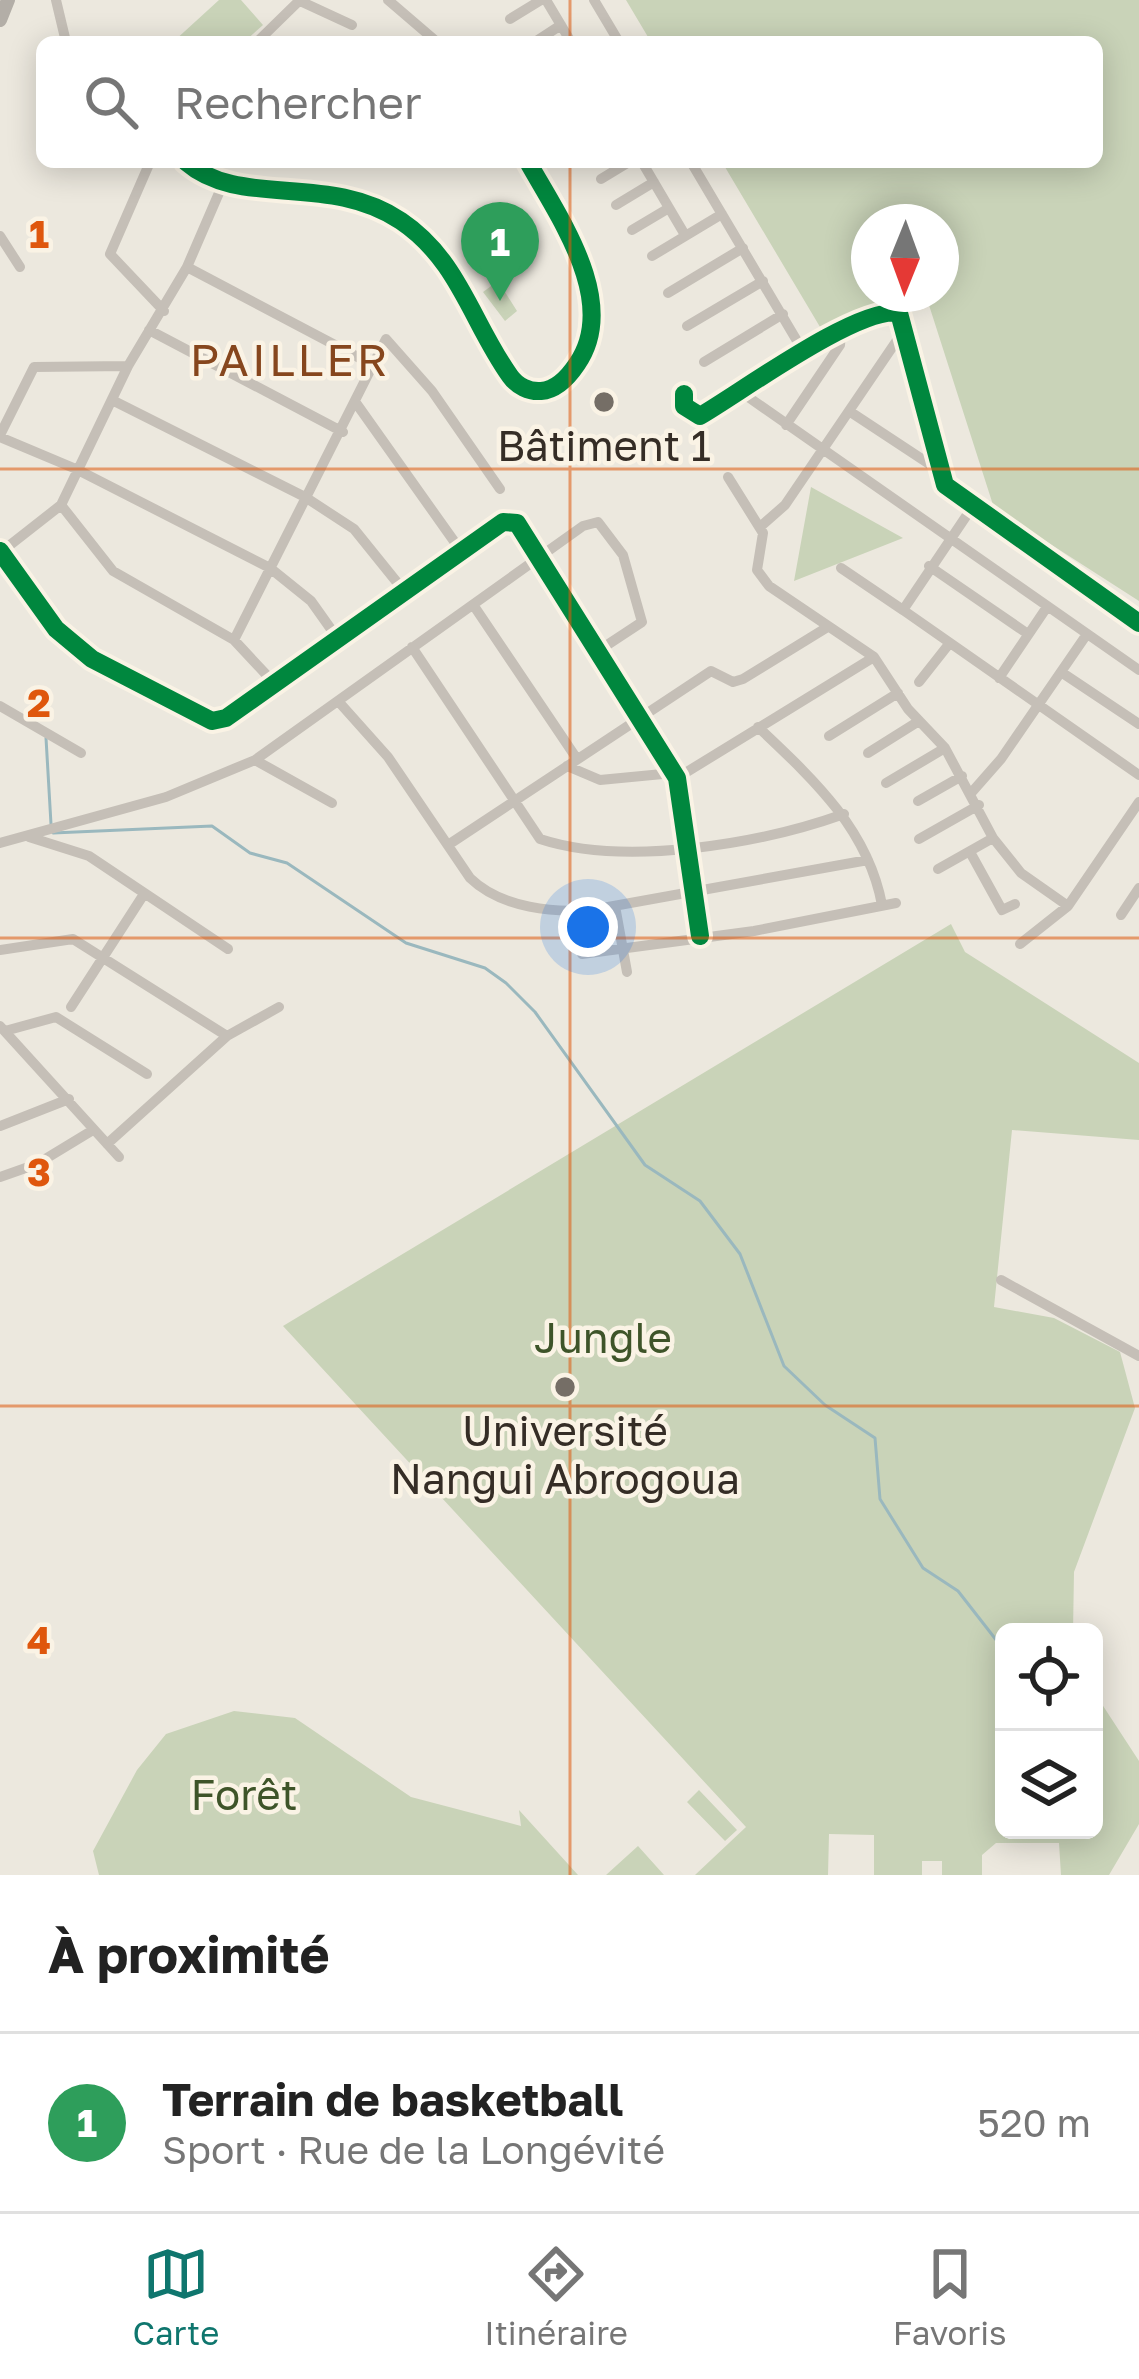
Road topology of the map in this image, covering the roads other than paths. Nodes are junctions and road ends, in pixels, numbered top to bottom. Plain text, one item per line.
1 (8, 0) edge
2 (56, 0) edge
3 (300, 0) edge
4 (388, 0) edge
5 (544, 0) edge
6 (594, 0) edge
7 (511, 19) dead end
8 (0, 20) edge
9 (561, 25) junction
10 (352, 26) dead end
11 (65, 36) edge
12 (263, 36) edge
13 (429, 36) edge
14 (544, 36) edge
15 (567, 36) edge
16 (616, 36) edge
17 (147, 168) edge
18 (195, 168) edge
19 (531, 168) edge
20 (618, 168) edge
21 (646, 168) edge
22 (695, 168) edge
23 (601, 178) dead end
24 (654, 182) junction
25 (223, 186) junction
26 (616, 205) dead end
27 (669, 208) junction
28 (722, 214) junction
29 (632, 230) dead end
30 (686, 235) junction
31 (0, 236) edge
32 (743, 248) junction
33 (652, 256) dead end
34 (20, 267) dead end
35 (187, 267) junction
36 (763, 281) junction
37 (668, 293) dead end
38 (164, 311) junction
39 (783, 314) junction
40 (687, 326) dead end
41 (906, 327) junction
42 (149, 330) junction
43 (841, 332) junction
44 (803, 350) junction
45 (704, 362) dead end
46 (371, 364) junction
47 (128, 366) junction
48 (742, 392) junction
49 (684, 394) dead end
50 (112, 400) junction
51 (356, 403) junction
52 (849, 411) junction
53 (786, 425) junction
54 (343, 432) junction
55 (0, 436) edge
56 (821, 452) junction
57 (76, 469) junction
58 (940, 471) junction
59 (728, 477) dead end
60 (500, 489) dead end
61 (305, 497) junction
62 (62, 505) junction
63 (973, 506) junction
64 (760, 527) junction
65 (948, 538) junction
66 (461, 551) junction
67 (0, 552) edge
68 (540, 559) junction
69 (929, 566) junction
70 (270, 568) junction
71 (841, 568) dead end
72 (404, 591) junction
73 (474, 606) junction
74 (1047, 607) junction
75 (903, 610) junction
76 (1139, 623) edge
77 (826, 628) junction
78 (1028, 634) junction
79 (1087, 634) junction
80 (234, 640) junction
81 (338, 640) junction
82 (949, 644) junction
83 (412, 647) junction
84 (598, 651) junction
85 (874, 657) junction
86 (1139, 670) edge
87 (1061, 672) junction
88 (999, 678) junction
89 (919, 682) dead end
90 (275, 684) junction
91 (898, 693) junction
92 (338, 701) junction
93 (0, 706) edge
94 (1038, 706) junction
95 (640, 716) junction
96 (919, 721) junction
97 (1139, 724) edge
98 (758, 728) junction
99 (829, 736) dead end
100 (945, 748) junction
101 (81, 753) dead end
102 (868, 753) dead end
103 (255, 760) junction
104 (571, 761) junction
105 (675, 776) junction
106 (962, 776) junction
107 (1139, 776) edge
108 (886, 783) dead end
109 (972, 791) junction
110 (918, 801) dead end
111 (514, 802) junction
112 (1139, 802) edge
113 (332, 803) dead end
114 (979, 805) junction
115 (844, 814) junction
116 (26, 836) junction
117 (993, 838) junction
118 (919, 839) dead end
119 (0, 843) edge
120 (448, 845) junction
121 (687, 847) junction
122 (970, 852) junction
123 (868, 860) junction
124 (938, 869) dead end
125 (1139, 888) edge
126 (694, 893) junction
127 (144, 894) junction
128 (896, 903) dead end
129 (1015, 904) dead end
130 (882, 905) junction
131 (615, 906) junction
132 (1069, 906) junction
133 (1121, 915) dead end
134 (700, 936) junction
135 (1020, 944) dead end
136 (622, 947) junction
137 (228, 949) dead end
138 (0, 950) edge
139 (582, 954) dead end
140 (102, 956) junction
141 (627, 972) dead end
142 (71, 1007) dead end
143 (279, 1007) dead end
144 (2, 1029) edge
145 (227, 1036) junction
146 (147, 1075) dead end
147 (69, 1100) junction
148 (0, 1126) edge
149 (93, 1130) junction
150 (107, 1144) junction
151 (119, 1157) dead end
152 (0, 1178) edge
153 (1001, 1280) dead end
154 (1139, 1356) edge

1 - 8 main road
2 - 11 street
3 - 10 street
3 - 12 street
4 - 13 street
5 - 7 street
5 - 9 street
6 - 16 street
9 - 14 street
9 - 15 street
17 - 38 street
18 - 25 street
19 - 25 street
20 - 23 street
21 - 24 street
22 - 28 street
24 - 26 street
24 - 27 street
25 - 35 street
27 - 29 street
27 - 30 street
28 - 30 street
28 - 32 street
30 - 33 street
31 - 34 street
32 - 36 street
32 - 37 street
35 - 38 street
35 - 46 street
36 - 39 street
36 - 40 street
38 - 42 street
39 - 44 street
39 - 45 street
41 - 43 street
41 - 52 street
41 - 58 street
42 - 47 street
42 - 54 street
43 - 44 street
43 - 53 street
44 - 48 street
46 - 51 street
46 - 60 street
47 - 50 street
47 - 55 street
48 - 49 street
48 - 53 street
50 - 57 street
50 - 61 street
51 - 54 street
51 - 66 street
52 - 56 street
52 - 58 street
53 - 56 street
54 - 61 street
55 - 57 street
56 - 64 street
56 - 65 street
57 - 62 street
57 - 70 street
58 - 63 street
59 - 64 street
61 - 70 street
61 - 72 street
62 - 67 street
62 - 80 street
63 - 65 street
63 - 76 street
64 - 77 street
65 - 69 street
65 - 74 street
66 - 68 street
66 - 72 street
67 - 90 street
68 - 73 street
68 - 84 street
68 - 84 street
69 - 75 street
69 - 78 street
70 - 80 street
70 - 81 street
71 - 75 street
72 - 81 street
73 - 83 street
73 - 104 street
74 - 78 street
74 - 79 street
75 - 82 street
77 - 85 street
77 - 95 street
78 - 88 street
79 - 86 street
79 - 87 street
80 - 90 street
81 - 90 street
82 - 88 street
82 - 89 street
83 - 92 street
83 - 111 street
84 - 95 street
85 - 91 street
85 - 98 street
87 - 94 street
87 - 97 street
88 - 94 street
91 - 96 street
91 - 99 street
92 - 103 street
92 - 120 street
93 - 101 street
94 - 107 street
94 - 109 street
95 - 104 street
95 - 105 street
96 - 100 street
96 - 102 street
98 - 105 street
98 - 115 street
100 - 106 street
100 - 108 street
103 - 113 street
103 - 116 street
104 - 105 street
104 - 111 street
105 - 121 street
106 - 109 street
106 - 110 street
109 - 114 street
111 - 120 street
111 - 121 street
112 - 132 street
114 - 117 street
114 - 118 street
115 - 121 street
115 - 123 street
116 - 119 street
116 - 127 street
117 - 122 street
117 - 132 street
120 - 131 street
121 - 126 street
122 - 124 street
122 - 129 street
123 - 126 street
123 - 130 street
125 - 133 street
126 - 131 street
126 - 134 street
127 - 137 street
127 - 140 street
128 - 130 street
130 - 134 street
131 - 136 street
132 - 135 street
134 - 136 street
136 - 139 street
136 - 141 street
138 - 140 street
140 - 142 street
140 - 145 street
143 - 145 street
144 - 146 street
144 - 147 street
145 - 150 street
147 - 148 street
147 - 149 street
149 - 150 street
149 - 152 street
150 - 151 street
153 - 154 street

